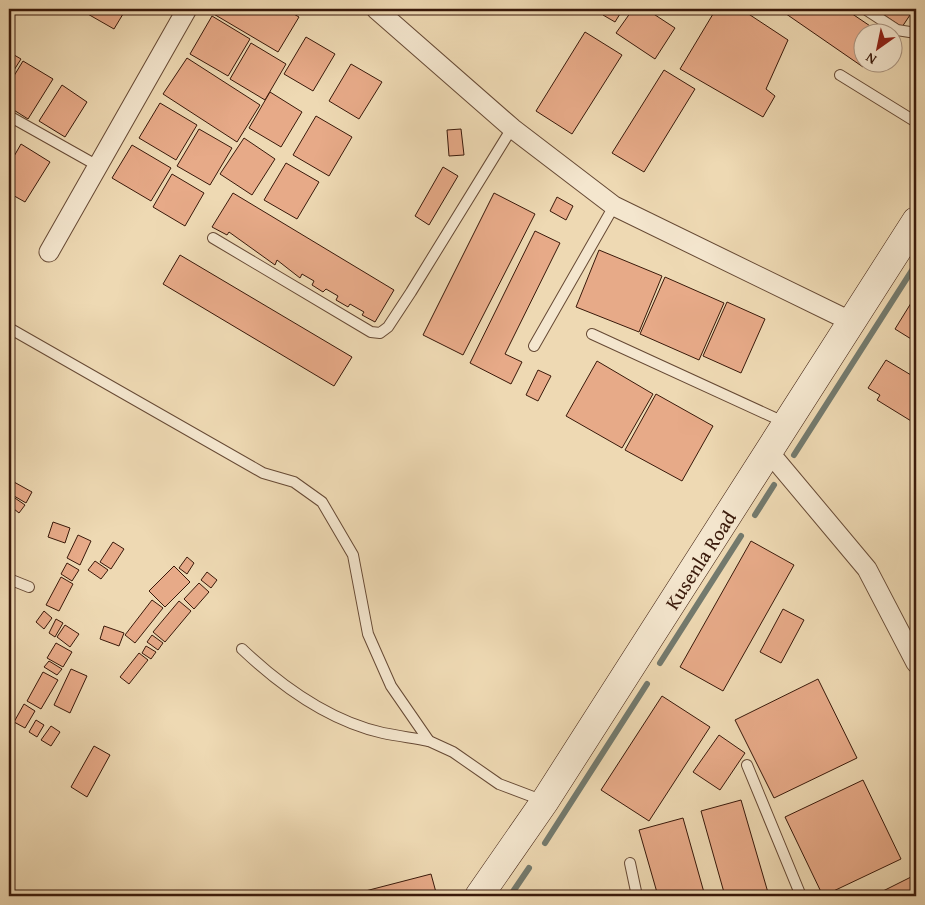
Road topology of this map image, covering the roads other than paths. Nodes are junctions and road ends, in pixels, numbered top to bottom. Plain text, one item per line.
1 (186, 9) edge
2 (376, 9) edge
3 (865, 9) edge
4 (916, 33) edge
5 (840, 75) dead end
6 (9, 116) edge
7 (916, 122) edge
8 (512, 128) junction
9 (98, 166) junction
10 (614, 206) junction
11 (916, 221) edge
12 (213, 238) dead end
13 (49, 252) dead end
14 (852, 322) junction
15 (9, 328) edge
16 (592, 334) dead end
17 (534, 346) dead end
18 (787, 423) junction
19 (769, 452) junction
20 (9, 579) edge
21 (28, 587) dead end
22 (242, 649) dead end
23 (916, 663) edge
24 (429, 741) junction
25 (747, 765) dead end
26 (545, 801) junction
27 (630, 863) dead end
28 (480, 896) edge
29 (637, 896) edge
30 (801, 896) edge

1 - 9 street
2 - 8 street
3 - 4 lane
5 - 7 lane
6 - 9 lane
8 - 10 street
8 - 12 lane
9 - 13 street
10 - 14 street
10 - 17 lane
11 - 14 main road, Kusenla Road
14 - 18 main road, Kusenla Road
15 - 24 lane
16 - 18 lane
18 - 19 main road, Kusenla Road
19 - 23 street
19 - 26 main road, Kusenla Road
20 - 21 lane
22 - 24 lane
24 - 26 lane
25 - 30 lane
26 - 28 main road, Kusenla Road
27 - 29 lane

